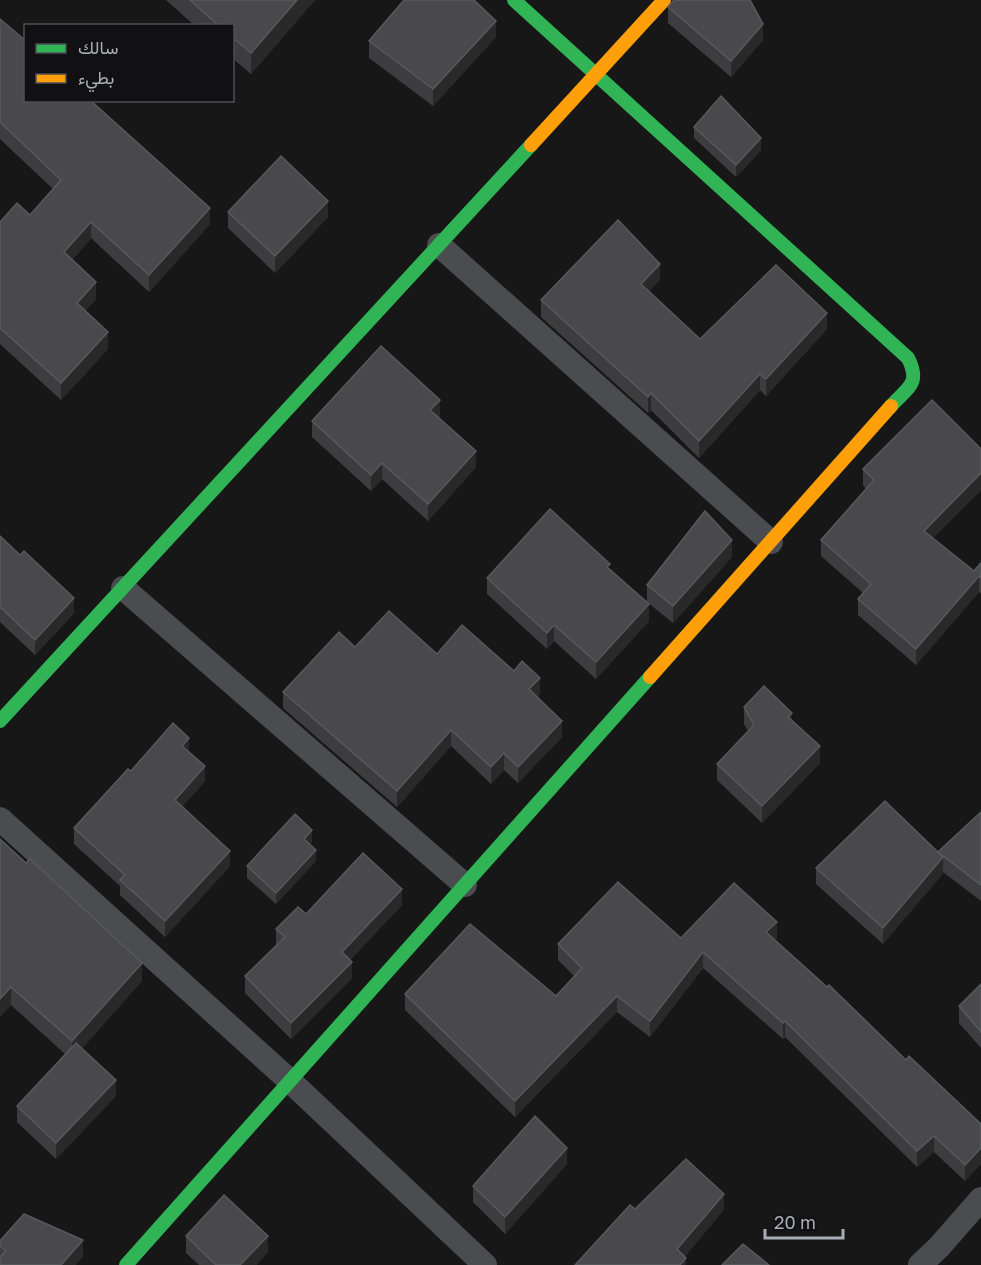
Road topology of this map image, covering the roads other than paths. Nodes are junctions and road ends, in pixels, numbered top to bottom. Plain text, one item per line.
1 (514, 0) edge
2 (664, 0) edge
3 (596, 72) junction
4 (439, 245) junction
5 (771, 542) junction
6 (123, 588) junction
7 (0, 721) edge
8 (0, 819) edge
9 (465, 885) junction
10 (290, 1081) junction
11 (981, 1199) edge
12 (126, 1265) edge
13 (485, 1265) edge
14 (920, 1265) edge

1 - 3 street
2 - 3 street
3 - 4 street
3 - 5 street
4 - 5 street
4 - 6 street
5 - 9 street
6 - 7 street
6 - 9 street
8 - 10 street
9 - 10 street
10 - 12 street
10 - 13 street
11 - 14 street

